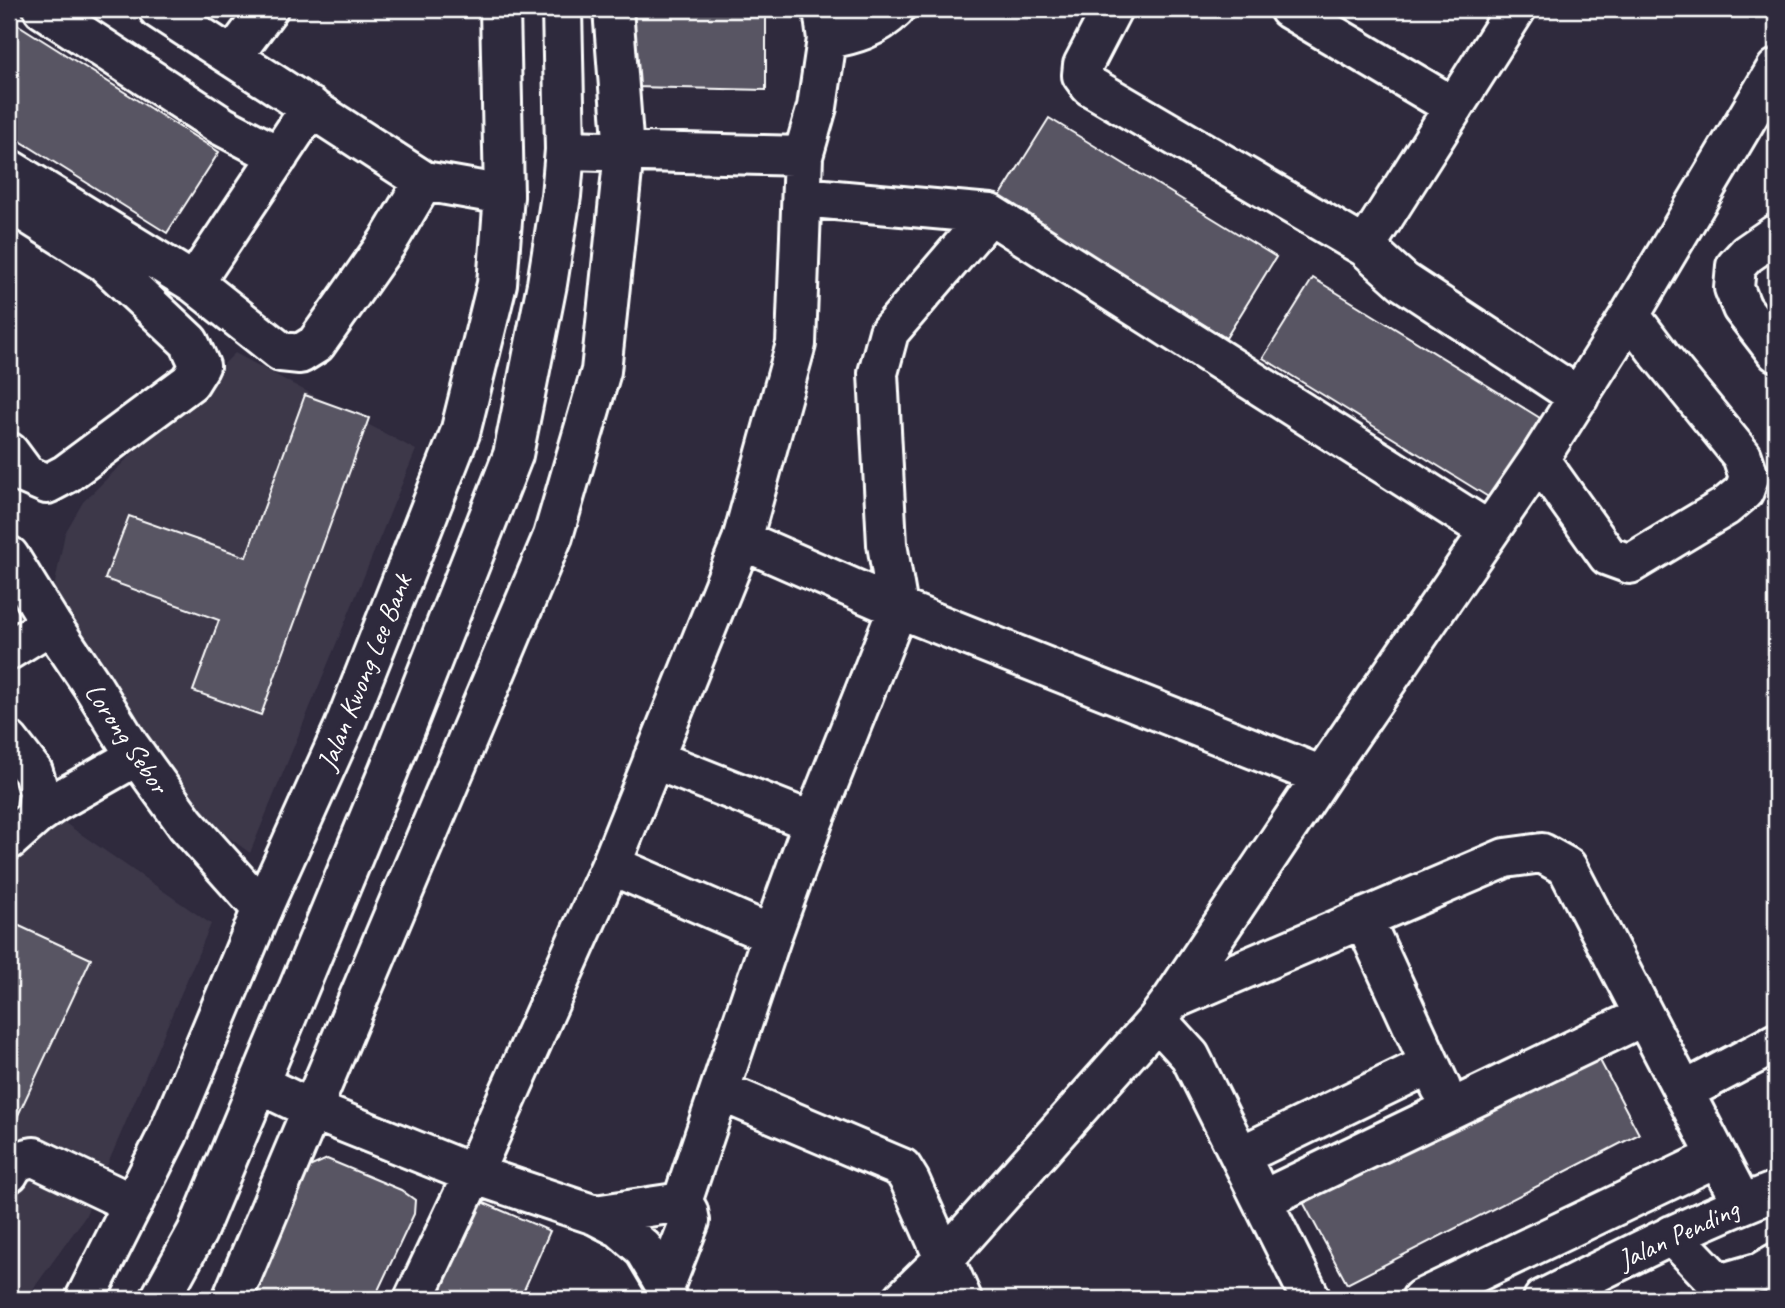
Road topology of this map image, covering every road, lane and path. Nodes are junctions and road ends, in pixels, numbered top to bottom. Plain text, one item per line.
1 (43, 9) edge
2 (158, 9) edge
3 (268, 9) edge
4 (500, 9) edge
5 (562, 9) edge
6 (613, 9) edge
7 (895, 9) edge
8 (1112, 9) edge
9 (1289, 9) edge
10 (1516, 9) edge
11 (825, 24) edge
12 (232, 57) junction
13 (1776, 69) edge
14 (310, 107) junction
15 (1454, 107) junction
16 (565, 150) junction
17 (624, 152) junction
18 (279, 156) junction
19 (803, 156) junction
20 (9, 169) edge
21 (424, 181) junction
22 (503, 195) junction
23 (802, 197) junction
24 (9, 202) edge
25 (990, 214) junction
26 (1776, 234) edge
27 (1366, 247) junction
28 (194, 283) junction
29 (1630, 315) junction
30 (1776, 352) edge
31 (1579, 397) junction
32 (9, 452) edge
33 (1539, 459) junction
34 (1489, 531) junction
35 (742, 540) junction
36 (9, 556) edge
37 (898, 608) junction
38 (51, 624) junction
39 (9, 650) edge
40 (9, 741) edge
41 (137, 756) junction
42 (653, 759) junction
43 (1322, 776) junction
44 (813, 822) junction
45 (22, 828) edge
46 (611, 865) junction
47 (262, 909) junction
48 (1363, 918) junction
49 (772, 935) junction
50 (1164, 1010) junction
51 (1644, 1016) junction
52 (1776, 1043) edge
53 (1430, 1064) junction
54 (258, 1084) junction
55 (720, 1091) junction
56 (1683, 1092) junction
57 (1450, 1108) junction
58 (313, 1110) junction
59 (1240, 1156) junction
60 (1717, 1157) junction
61 (9, 1173) edge
62 (473, 1174) junction
63 (1759, 1197) edge
64 (1262, 1200) junction
65 (682, 1202) junction
66 (133, 1204) junction
67 (595, 1215) junction
68 (1672, 1235) junction
69 (944, 1259) junction
70 (1776, 1263) edge
71 (665, 1292) edge
72 (85, 1299) edge
73 (160, 1299) edge
74 (232, 1299) edge
75 (414, 1299) edge
76 (903, 1299) edge
77 (961, 1299) edge
78 (1311, 1299) edge
79 (1421, 1299) edge
80 (1544, 1299) edge

1 - 18 street
2 - 12 street
3 - 12 street
4 - 22 street, Jalan Kwong Lee Bank
5 - 16 street, Jalan Kwong Lee Bank
6 - 17 street
7 - 11 street
8 - 27 street
9 - 15 street
10 - 15 street
11 - 19 street
12 - 14 street
13 - 29 street
14 - 18 street
14 - 21 street
15 - 27 street
16 - 17 street
16 - 54 street, Jalan Kwong Lee Bank
17 - 19 street
17 - 58 street
18 - 28 street
19 - 23 street
20 - 28 street
21 - 22 street
21 - 28 street
22 - 47 street, Jalan Kwong Lee Bank
23 - 25 street
23 - 35 street
24 - 32 street
25 - 34 street
25 - 37 street
26 - 30 street
27 - 31 street
29 - 31 street
29 - 33 street
31 - 33 street
33 - 34 street
34 - 43 street
35 - 37 street
35 - 42 street
36 - 38 street, Lorong Sebor
37 - 43 street
37 - 44 street
38 - 39 street
38 - 41 street, Lorong Sebor
40 - 45 street
41 - 45 street
41 - 47 street, Lorong Sebor
42 - 44 street
42 - 46 street
43 - 50 street
44 - 49 street
46 - 49 street
46 - 62 street
47 - 66 street, Jalan Kwong Lee Bank
48 - 50 street
48 - 51 street
48 - 53 street
49 - 55 street
50 - 59 street
50 - 69 street
51 - 56 street
51 - 57 street
52 - 56 street
53 - 57 street
53 - 59 street
54 - 58 street
54 - 73 street, Jalan Kwong Lee Bank
55 - 65 street
55 - 69 street
56 - 60 street
57 - 64 street
58 - 62 street
58 - 74 street
59 - 64 street
60 - 63 street
60 - 79 street
61 - 66 street
62 - 67 street
62 - 75 street
63 - 68 street, Jalan Pending
64 - 78 street
65 - 67 street
65 - 71 street
66 - 72 street, Jalan Kwong Lee Bank
67 - 71 street
68 - 70 street
68 - 80 street, Jalan Pending
69 - 76 street
69 - 77 street

